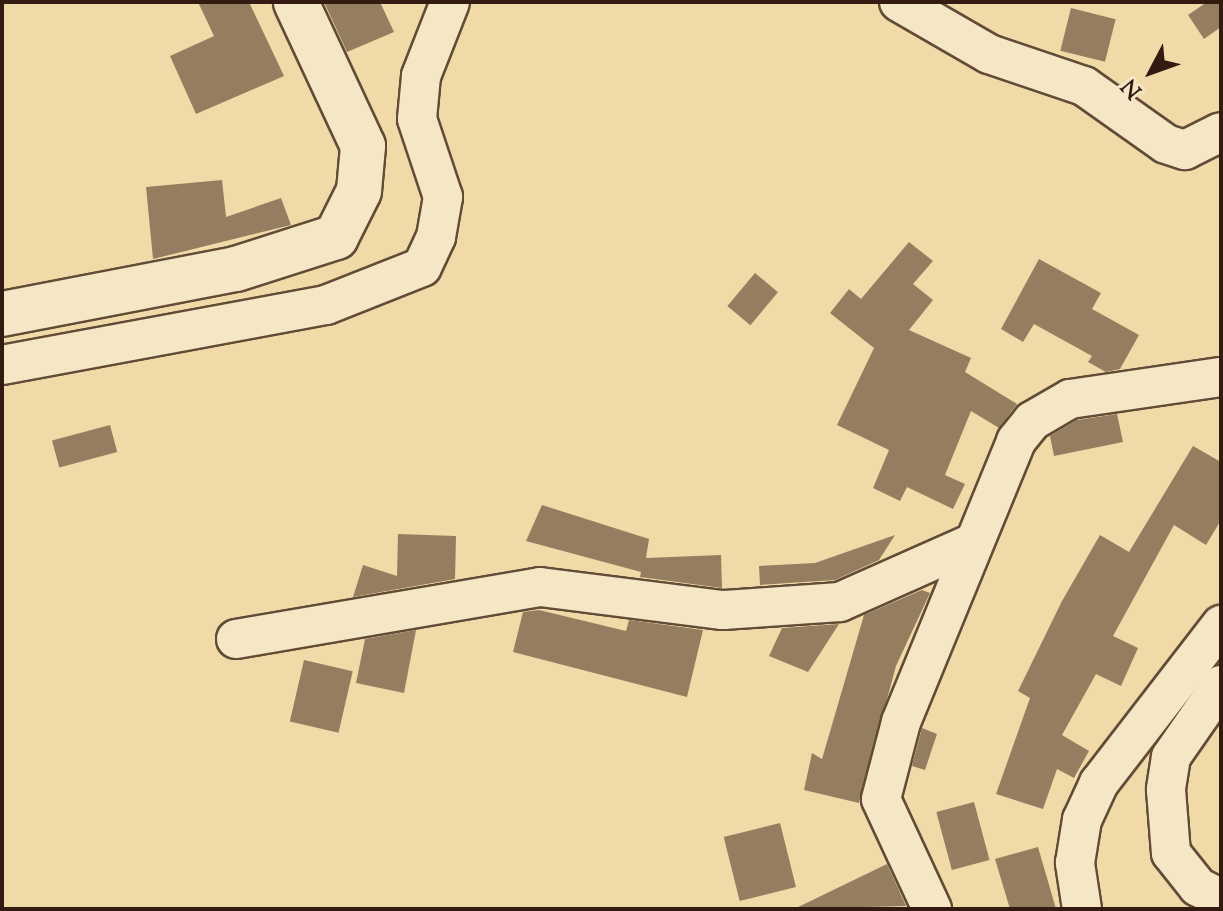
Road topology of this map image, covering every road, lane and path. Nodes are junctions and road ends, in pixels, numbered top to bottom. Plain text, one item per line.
1 (296, 2) edge
2 (450, 2) edge
3 (899, 2) edge
4 (1221, 132) edge
5 (2, 314) edge
6 (2, 365) edge
7 (1221, 377) edge
8 (970, 544) junction
9 (1221, 625) edge
10 (236, 639) dead end
11 (1221, 685) edge
12 (1221, 898) edge
13 (932, 909) edge
14 (1082, 909) edge

1 - 5 street
2 - 6 street
3 - 4 street
7 - 8 street
8 - 10 street
8 - 13 street
9 - 14 street
11 - 12 street

